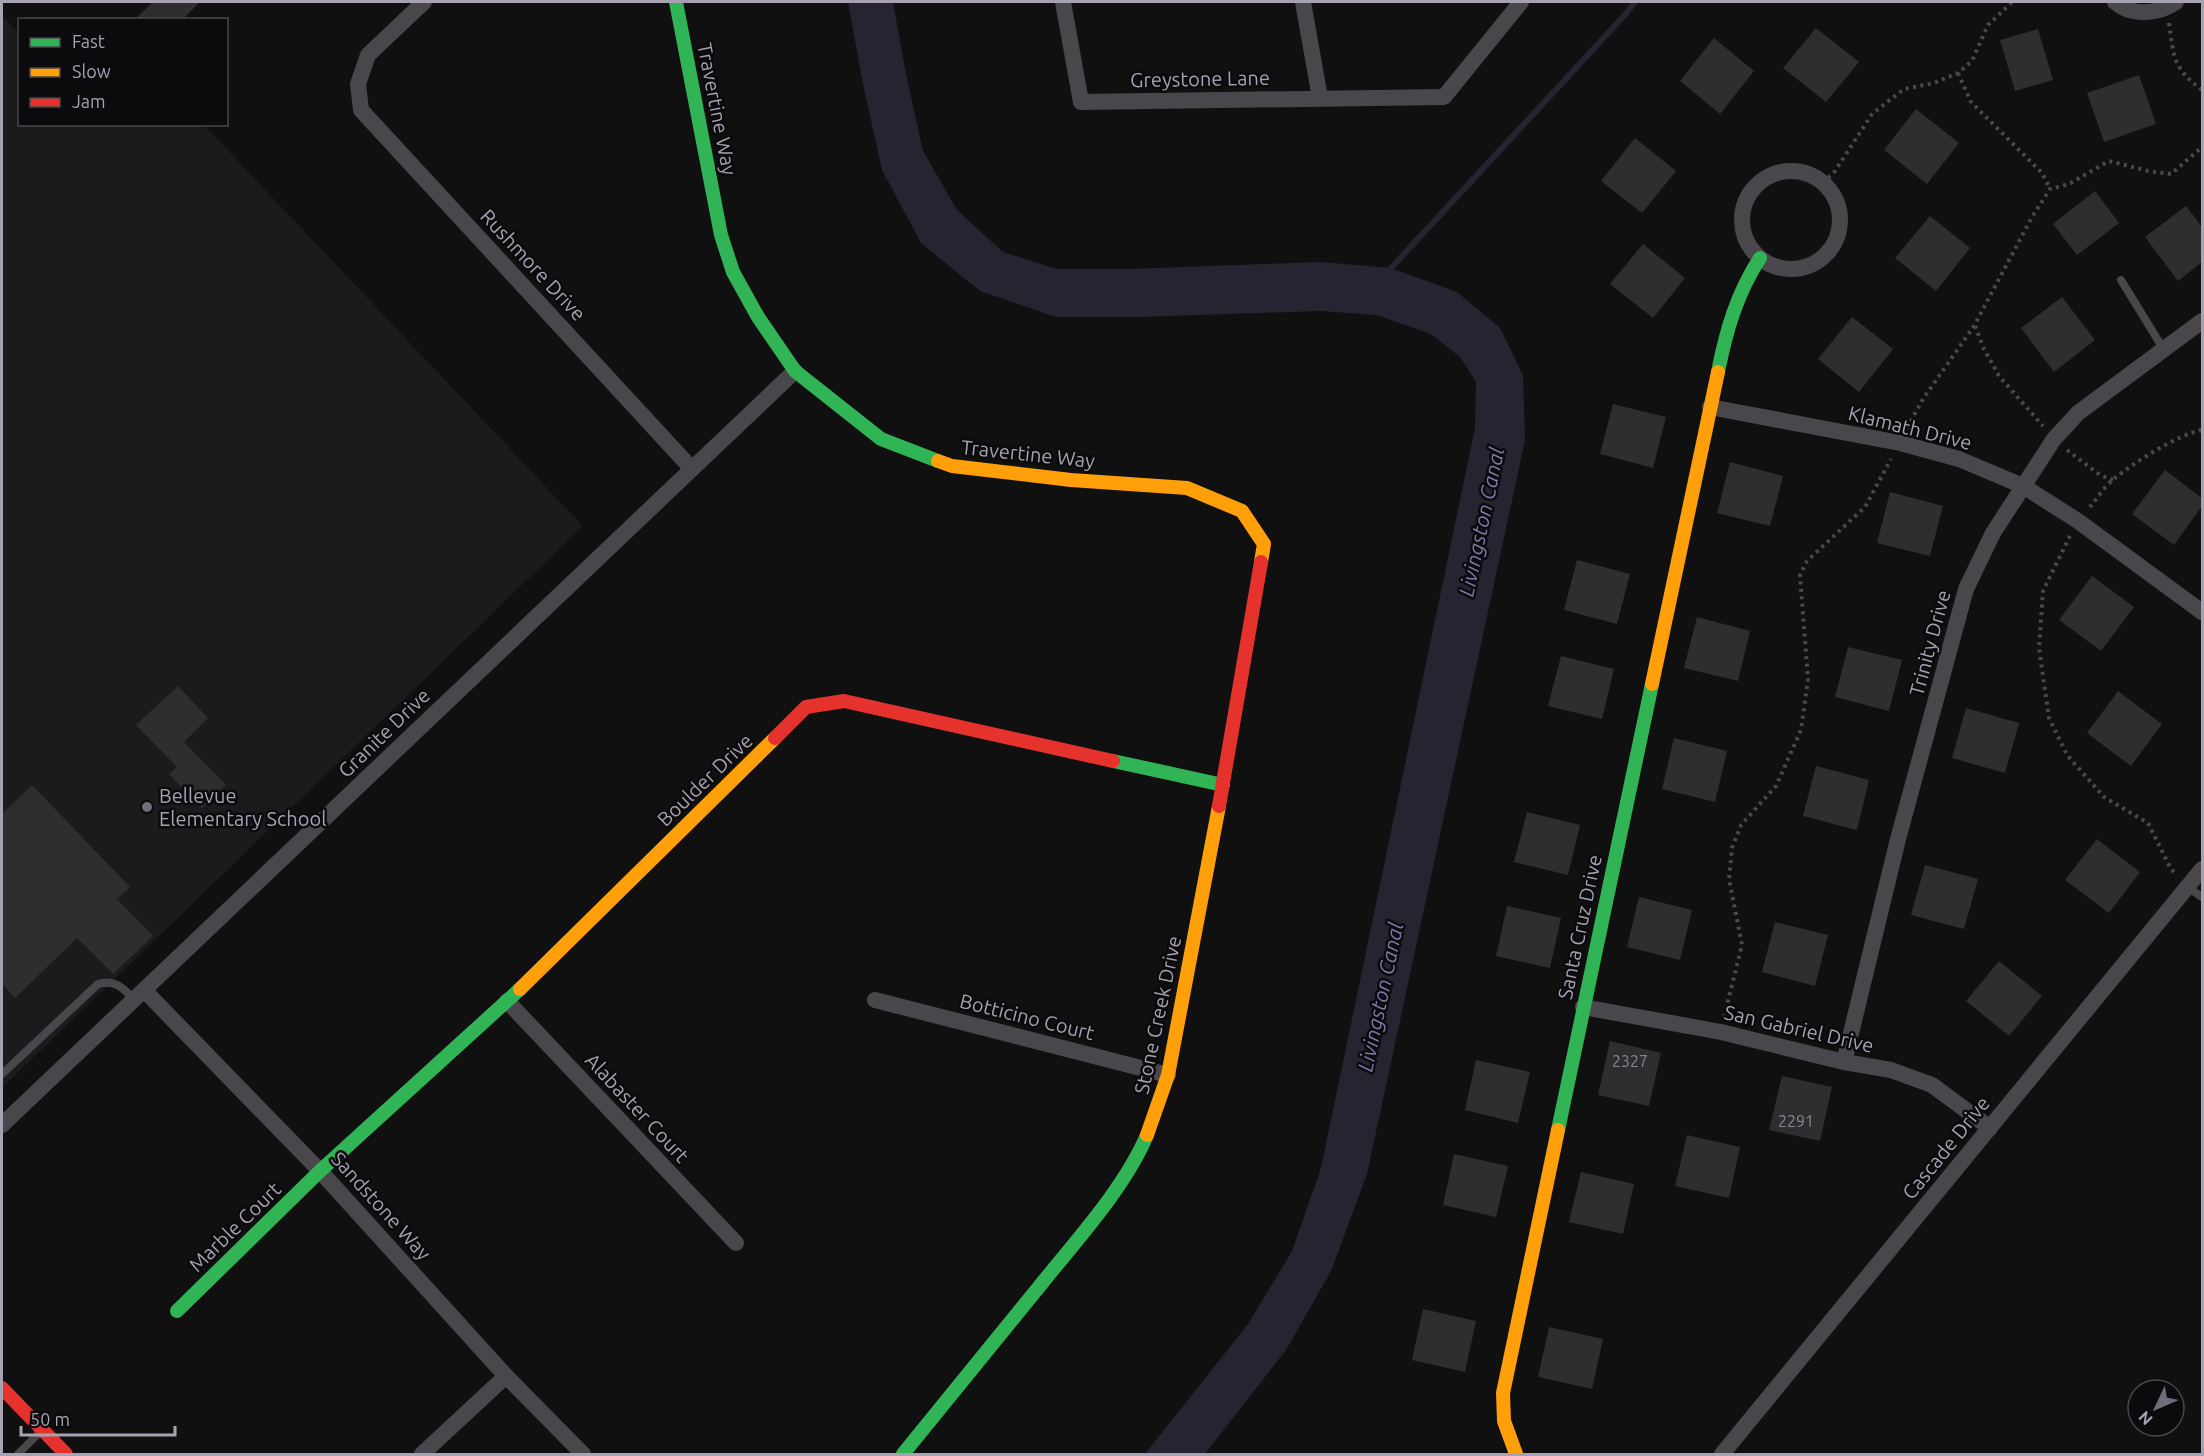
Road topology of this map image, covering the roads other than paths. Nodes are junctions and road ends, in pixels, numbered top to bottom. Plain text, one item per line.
1 (423, 2) edge
2 (676, 2) edge
3 (1063, 2) edge
4 (1302, 2) edge
5 (1521, 2) edge
6 (2115, 2) edge
7 (2171, 5) edge
8 (1320, 99) junction
9 (1760, 258) junction
10 (2121, 280) dead end
11 (2202, 321) edge
12 (2164, 350) junction
13 (795, 371) junction
14 (1710, 406) junction
15 (693, 469) junction
16 (2023, 486) junction
17 (1242, 511) joint
18 (2202, 612) edge
19 (1223, 785) junction
20 (2202, 869) edge
21 (2187, 887) junction
22 (2202, 897) edge
23 (139, 994) junction
24 (875, 1000) dead end
25 (507, 1001) junction
26 (1583, 1007) junction
27 (1844, 1062) junction
28 (2, 1074) edge
29 (1168, 1075) junction
30 (2, 1125) edge
31 (1990, 1128) junction
32 (320, 1171) junction
33 (736, 1243) dead end
34 (177, 1311) dead end
35 (506, 1376) junction
36 (2, 1388) edge
37 (42, 1430) junction
38 (18, 1455) edge
39 (66, 1455) edge
40 (422, 1455) edge
41 (583, 1455) edge
42 (903, 1455) edge
43 (1516, 1455) edge
44 (1722, 1455) edge

1 - 15 street, Rushmore Drive
2 - 13 street, Travertine Way
3 - 8 street, Greystone Lane
4 - 8 street
5 - 8 street, Greystone Lane
6 - 7 street
9 - 9 street
9 - 14 street, Santa Cruz Drive
10 - 12 lane
11 - 12 street, Trinity Drive
12 - 16 street, Trinity Drive
13 - 15 street, Granite Drive
13 - 17 street, Travertine Way
14 - 16 street, Klamath Drive
14 - 26 street, Santa Cruz Drive
15 - 23 street, Granite Drive
16 - 18 street, Klamath Drive
16 - 27 street, Trinity Drive
17 - 19 street, Stone Creek Drive
19 - 25 street, Boulder Drive
19 - 29 street, Stone Creek Drive
20 - 21 street, Cascade Drive
21 - 22 lane
21 - 31 street, Cascade Drive
23 - 28 lane
23 - 30 street, Granite Drive
23 - 32 street, Sandstone Way
24 - 29 street, Botticino Court
25 - 32 street, Boulder Drive
25 - 33 street, Alabaster Court
26 - 27 street, San Gabriel Drive
26 - 43 street, Santa Cruz Drive
27 - 31 street, San Gabriel Drive
29 - 42 street, Stone Creek Drive
31 - 44 street, Cascade Drive
32 - 34 street, Marble Court
32 - 35 street, Sandstone Way
35 - 40 street
35 - 41 street, Sandstone Way
36 - 37 street
37 - 38 lane
37 - 39 street

